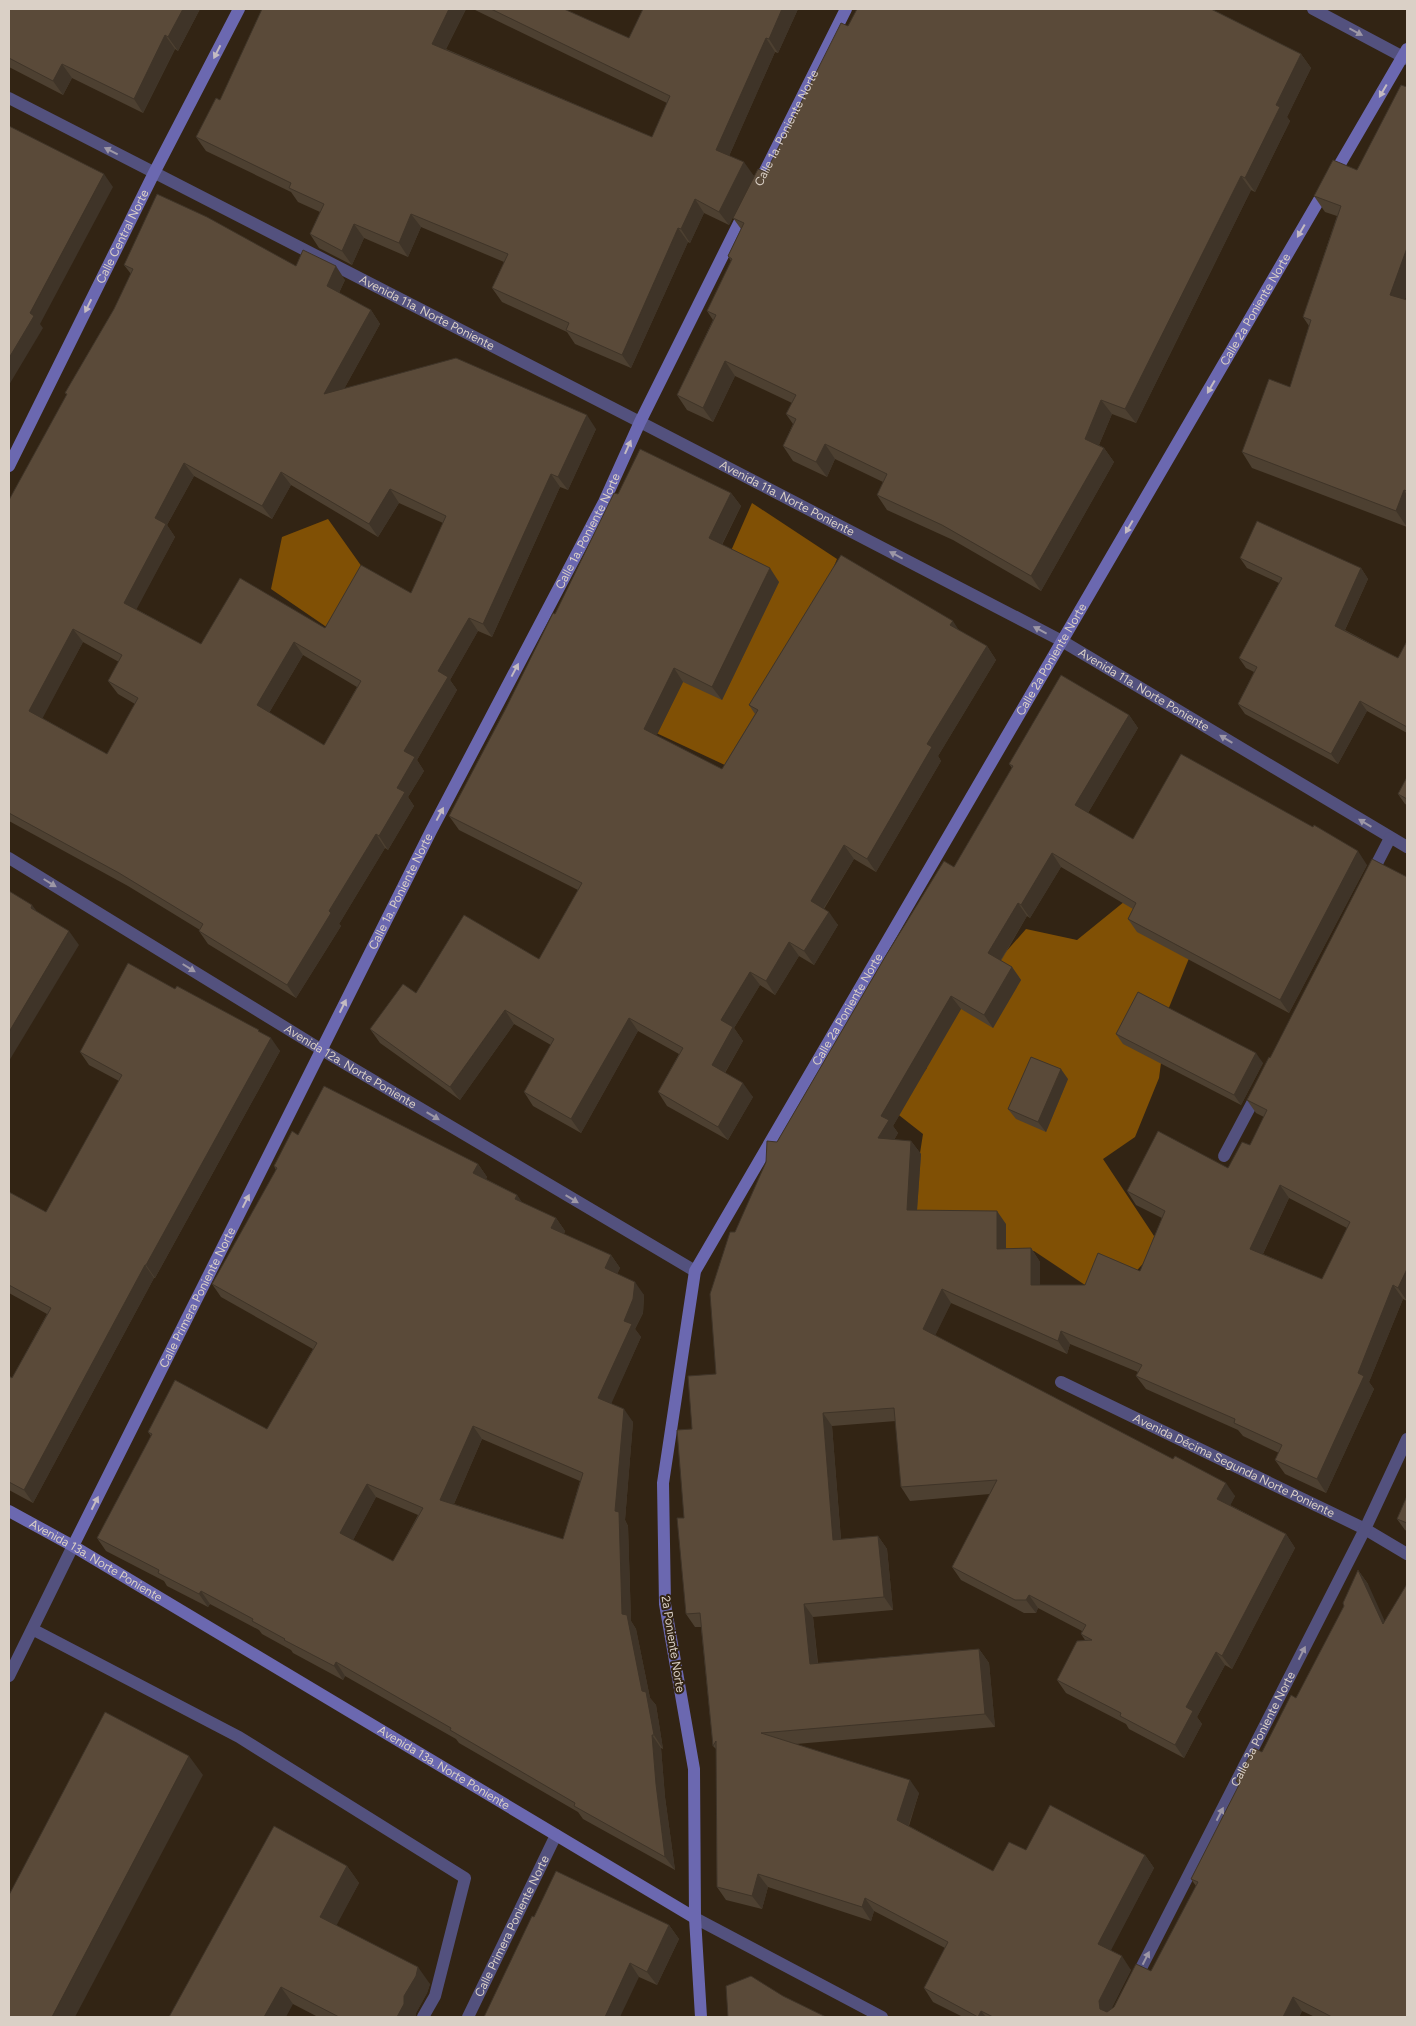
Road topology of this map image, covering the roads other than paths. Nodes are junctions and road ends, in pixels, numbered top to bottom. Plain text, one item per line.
1 (239, 9) edge
2 (846, 9) edge
3 (1313, 9) edge
4 (1406, 55) edge
5 (9, 98) edge
6 (154, 173) junction
7 (640, 422) junction
8 (9, 466) edge
9 (1062, 641) junction
10 (1390, 838) junction
11 (1407, 847) edge
12 (9, 858) edge
13 (1362, 891) edge
14 (322, 1050) junction
15 (1266, 1077) edge
16 (1224, 1156) dead end
17 (695, 1272) junction
18 (1060, 1382) dead end
19 (1407, 1439) edge
20 (9, 1511) edge
21 (1365, 1529) junction
22 (73, 1546) junction
23 (1407, 1554) edge
24 (32, 1629) junction
25 (9, 1676) edge
26 (556, 1835) junction
27 (696, 1918) junction
28 (1129, 1991) edge
29 (424, 2017) edge
30 (468, 2017) edge
31 (702, 2017) edge
32 (882, 2017) edge

1 -> 6 street, Calle Central Norte
2 - 7 street, Calle 1a. Poniente Norte
3 -> 4 street
4 -> 9 street, Calle 2a Poniente Norte
6 -> 5 street, Avenida 11a. Norte Poniente
6 - 7 street, Avenida 11a. Norte Poniente
6 -> 8 street, Calle Central Norte
9 -> 7 street, Avenida 11a. Norte Poniente
14 -> 7 street, Calle 1a. Poniente Norte
10 -> 9 street, Avenida 11a. Norte Poniente
9 - 17 street, Calle 2a Poniente Norte
10 - 11 street, Avenida 11a. Norte Poniente
10 - 13 street
12 -> 14 street, Avenida 12a. Norte Poniente
14 -> 17 street, Avenida 12a. Norte Poniente
22 -> 14 street, Calle Primera Poniente Norte
15 - 16 street
17 - 27 street, 2a Poniente Norte
18 - 21 street, Avenida Décima Segunda Norte Poniente
19 - 21 street, Calle 3a Poniente Norte
20 - 22 street, Avenida 13a. Norte Poniente
21 - 23 street, Avenida Décima Segunda Norte Poniente
28 -> 21 street, Calle 3a Poniente Norte
22 - 24 street
22 - 26 street, Avenida 13a. Norte Poniente
24 - 25 street
24 - 29 street
26 - 27 street, Avenida 13a. Norte Poniente
26 - 30 street, Calle Primera Poniente Norte
27 - 31 street, 2a Poniente Norte
27 - 32 street, Avenida 13a. Norte Poniente

